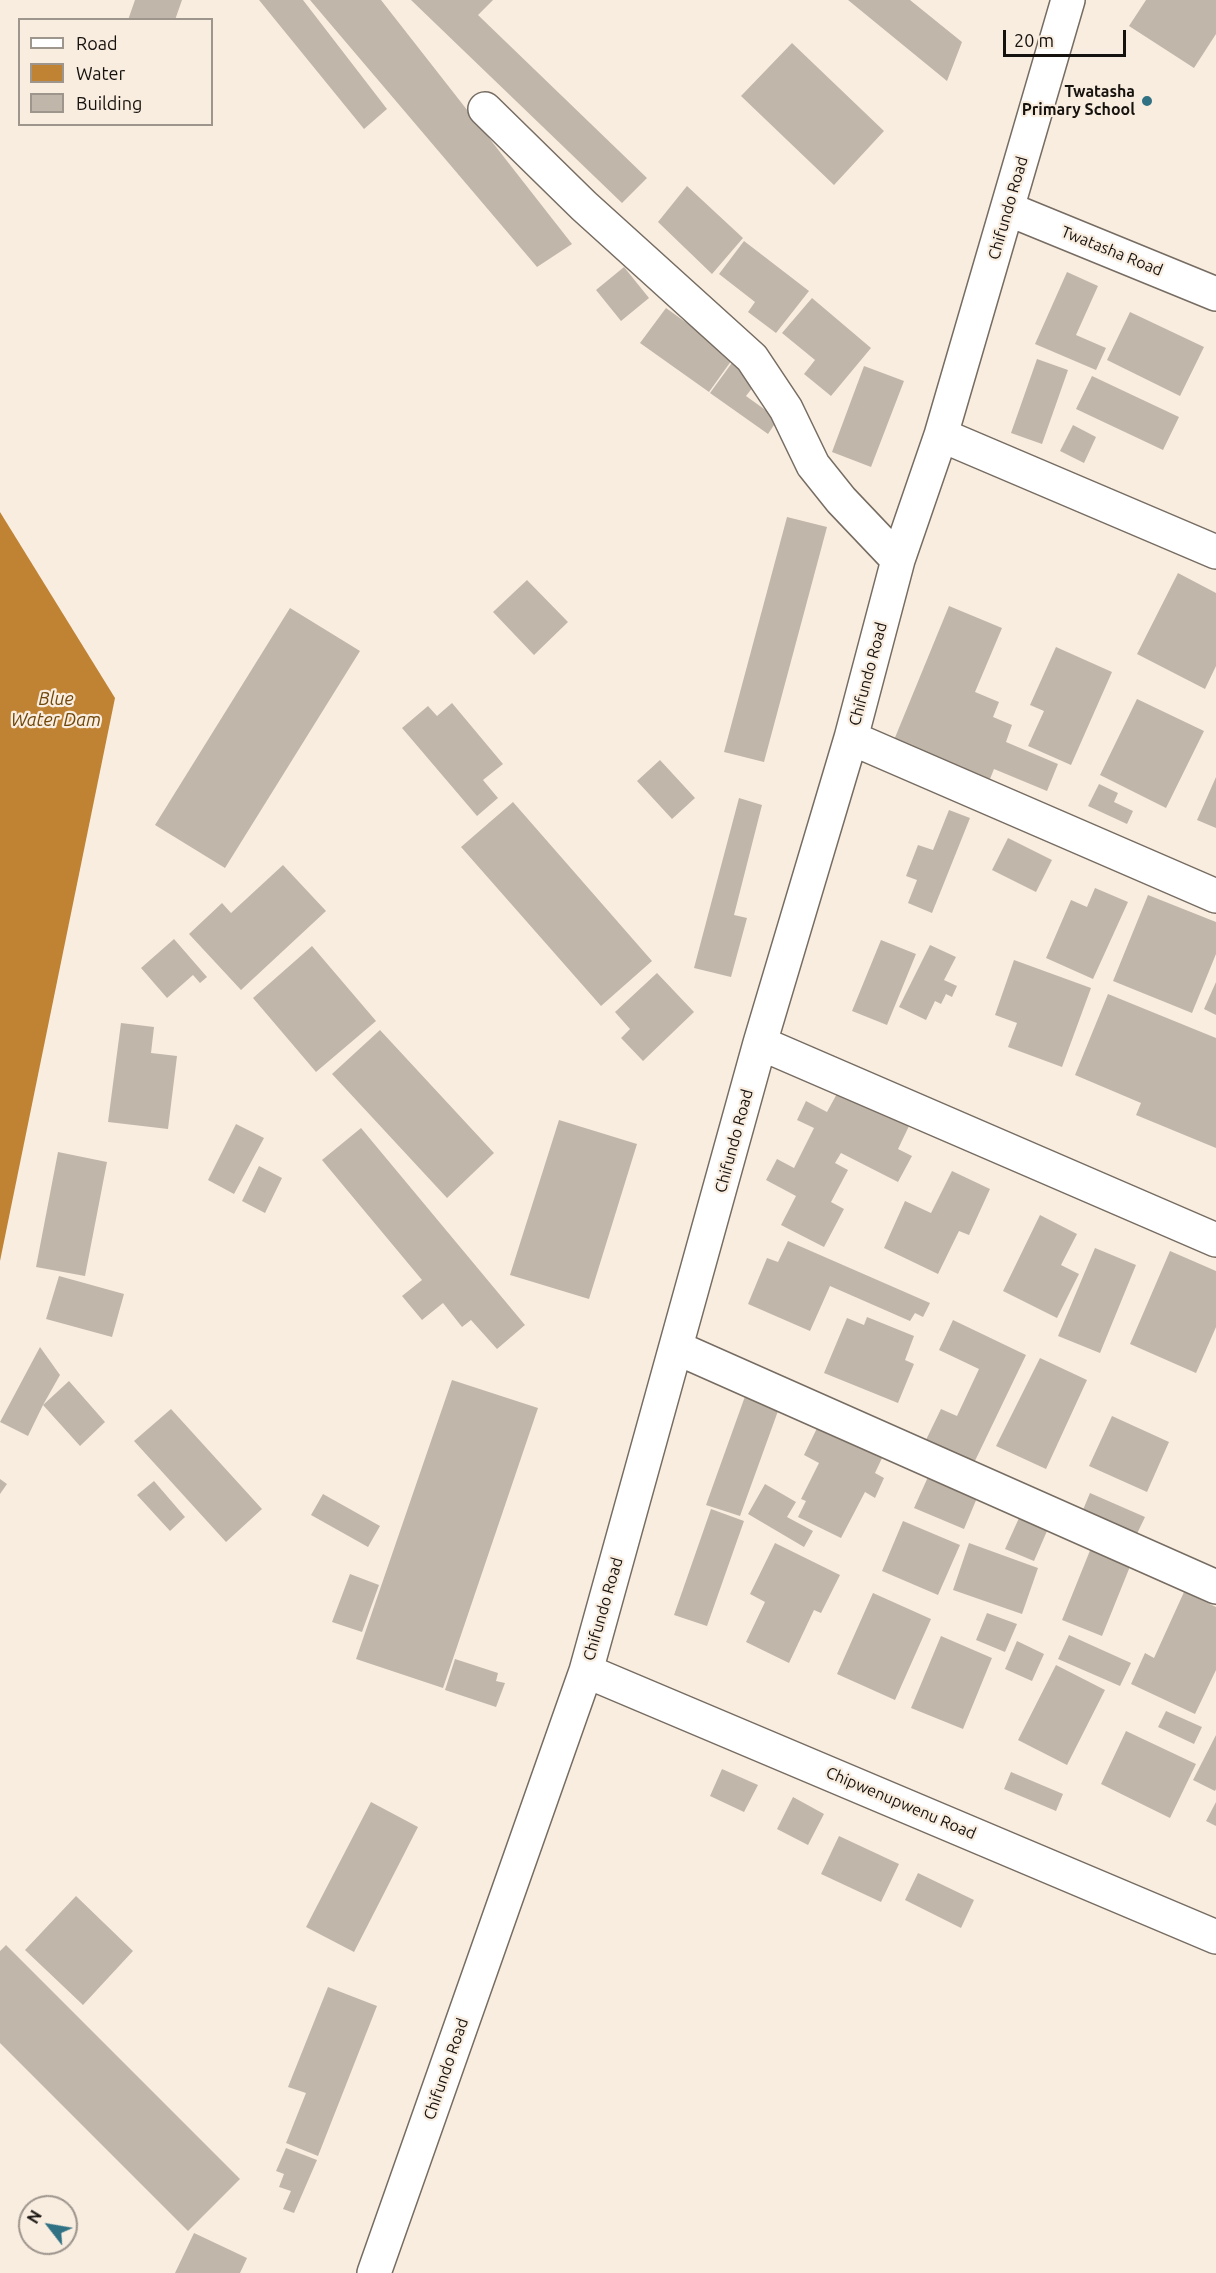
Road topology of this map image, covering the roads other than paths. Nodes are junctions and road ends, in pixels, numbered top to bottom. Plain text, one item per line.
1 (1068, 0) edge
2 (485, 109) dead end
3 (1008, 209) junction
4 (1216, 294) edge
5 (941, 435) junction
6 (1216, 552) edge
7 (898, 560) junction
8 (851, 738) junction
9 (1216, 896) edge
10 (760, 1043) junction
11 (1216, 1239) edge
12 (677, 1348) junction
13 (1216, 1587) edge
14 (586, 1671) junction
15 (1216, 1936) edge
16 (374, 2273) edge

1 - 3 street, Chifundo Road
2 - 7 street
3 - 4 street, Twatasha Road
3 - 5 street, Chifundo Road
5 - 6 street
5 - 7 street, Chifundo Road
7 - 8 street, Chifundo Road
8 - 9 street
8 - 10 street, Chifundo Road
10 - 11 street
10 - 12 street, Chifundo Road
12 - 13 street
12 - 14 street, Chifundo Road
14 - 15 street, Chipwenupwenu Road
14 - 16 street, Chifundo Road

